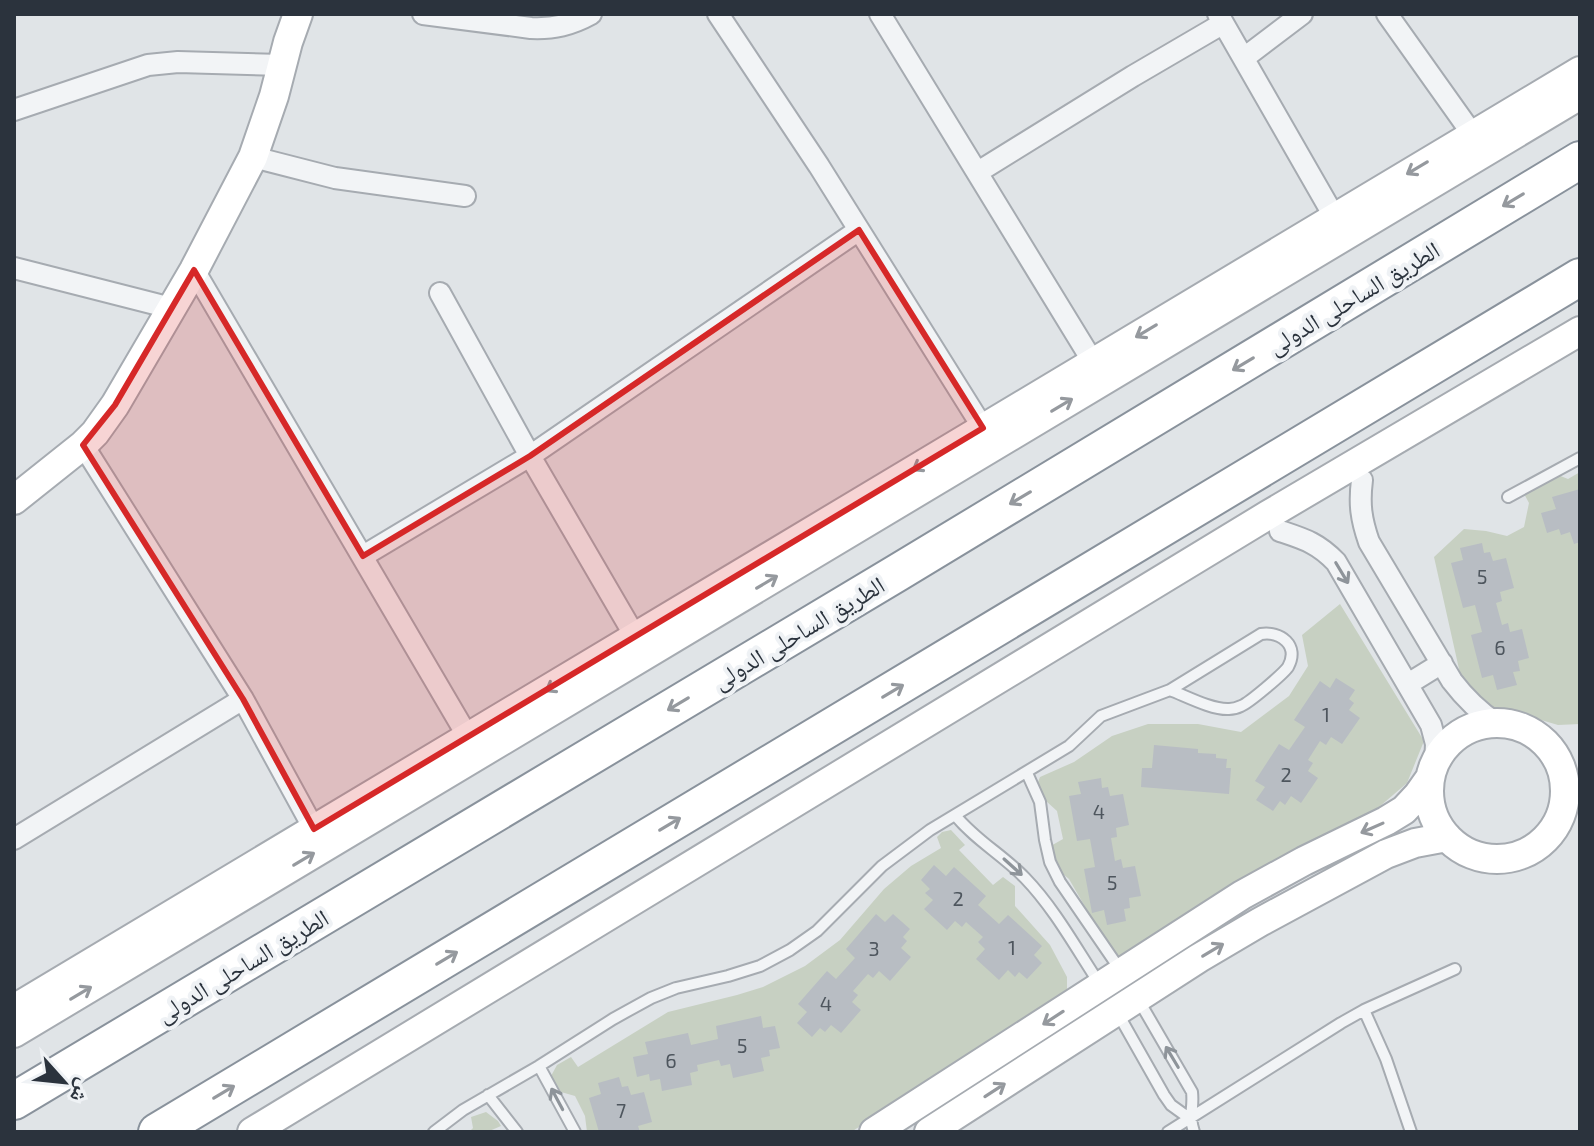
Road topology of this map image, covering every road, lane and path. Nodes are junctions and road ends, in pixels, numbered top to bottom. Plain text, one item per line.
1 (298, 14) edge
2 (423, 14) edge
3 (591, 14) edge
4 (718, 14) edge
5 (880, 14) edge
6 (1302, 14) edge
7 (1387, 14) edge
8 (1220, 19) edge
9 (561, 20) edge
10 (1244, 58) junction
11 (282, 65) junction
12 (1580, 71) edge
13 (1580, 95) edge
14 (14, 110) edge
15 (1473, 135) junction
16 (253, 157) junction
17 (1580, 160) edge
18 (978, 172) junction
19 (465, 196) dead end
20 (1335, 218) junction
21 (859, 230) junction
22 (14, 268) edge
23 (194, 270) junction
24 (1580, 277) edge
25 (440, 293) dead end
26 (171, 308) junction
27 (1580, 331) edge
28 (1580, 349) edge
29 (1093, 362) junction
30 (983, 428) junction
31 (83, 445) junction
32 (530, 456) junction
33 (1580, 458) edge
34 (1362, 480) junction
35 (1508, 497) dead end
36 (14, 500) edge
37 (1280, 531) junction
38 (363, 556) junction
39 (636, 638) junction
40 (1442, 663) junction
41 (1408, 684) junction
42 (1170, 690) junction
43 (243, 699) junction
44 (1496, 723) junction
45 (468, 737) junction
46 (1549, 747) junction
47 (1580, 748) edge
48 (1432, 771) junction
49 (1027, 773) junction
50 (1572, 798) edge
51 (955, 815) junction
52 (314, 829) junction
53 (1447, 837) junction
54 (14, 839) edge
55 (1455, 969) dead end
56 (1112, 980) junction
57 (1127, 1005) junction
58 (14, 1009) edge
59 (1364, 1010) junction
60 (14, 1033) edge
61 (539, 1066) junction
62 (488, 1095) junction
63 (14, 1101) edge
64 (1189, 1118) junction
65 (157, 1132) edge
66 (252, 1132) edge
67 (282, 1132) edge
68 (434, 1132) edge
69 (517, 1132) edge
70 (575, 1132) edge
71 (874, 1132) edge
72 (929, 1132) edge
73 (1168, 1132) edge
74 (1194, 1132) edge
75 (1411, 1132) edge

1 - 11 main road
2 - 9 street
3 - 9 street
4 - 21 street
5 - 18 street
6 - 10 street
7 - 15 street
8 - 10 street
8 - 18 street
10 - 20 street
11 - 14 street
11 - 16 main road
12 - 15 main road
60 -> 13 main road
15 -> 20 main road
16 - 19 street
16 - 23 main road
17 -> 63 highway, الطريق الساحلى الدولى
18 - 29 street
20 -> 29 main road
21 - 30 street
21 - 32 street
22 - 26 street
23 - 26 main road
23 - 38 street
65 -> 24 highway
25 - 32 street
26 - 31 main road
27 - 66 main road
28 - 34 main road
29 - 30 main road
30 -> 39 main road
31 - 36 main road
31 - 43 street
32 - 38 street
32 - 39 street
33 - 35 lane
34 - 37 main road
34 - 40 street
37 -> 41 street
37 - 67 main road
38 - 45 street
39 -> 45 main road
40 - 41 street
40 - 44 street
41 - 48 street
42 - 42 lane
42 - 49 lane
43 - 52 street
43 - 54 street
44 - 46 main road
44 - 48 main road
45 - 52 main road
46 - 47 main road
46 - 50 main road
48 - 53 main road
48 -> 56 main road
49 - 51 lane
49 - 56 lane
50 - 53 main road
51 -> 56 lane
51 - 61 lane
52 - 58 main road
57 -> 53 main road
55 - 59 lane
56 - 57 main road
56 -> 71 main road
57 - 64 lane
64 -> 57 lane
72 -> 57 main road
59 - 64 lane
59 - 75 lane
61 - 62 lane
70 -> 61 lane
62 - 68 lane
62 - 69 lane
64 - 73 lane
64 - 74 lane

